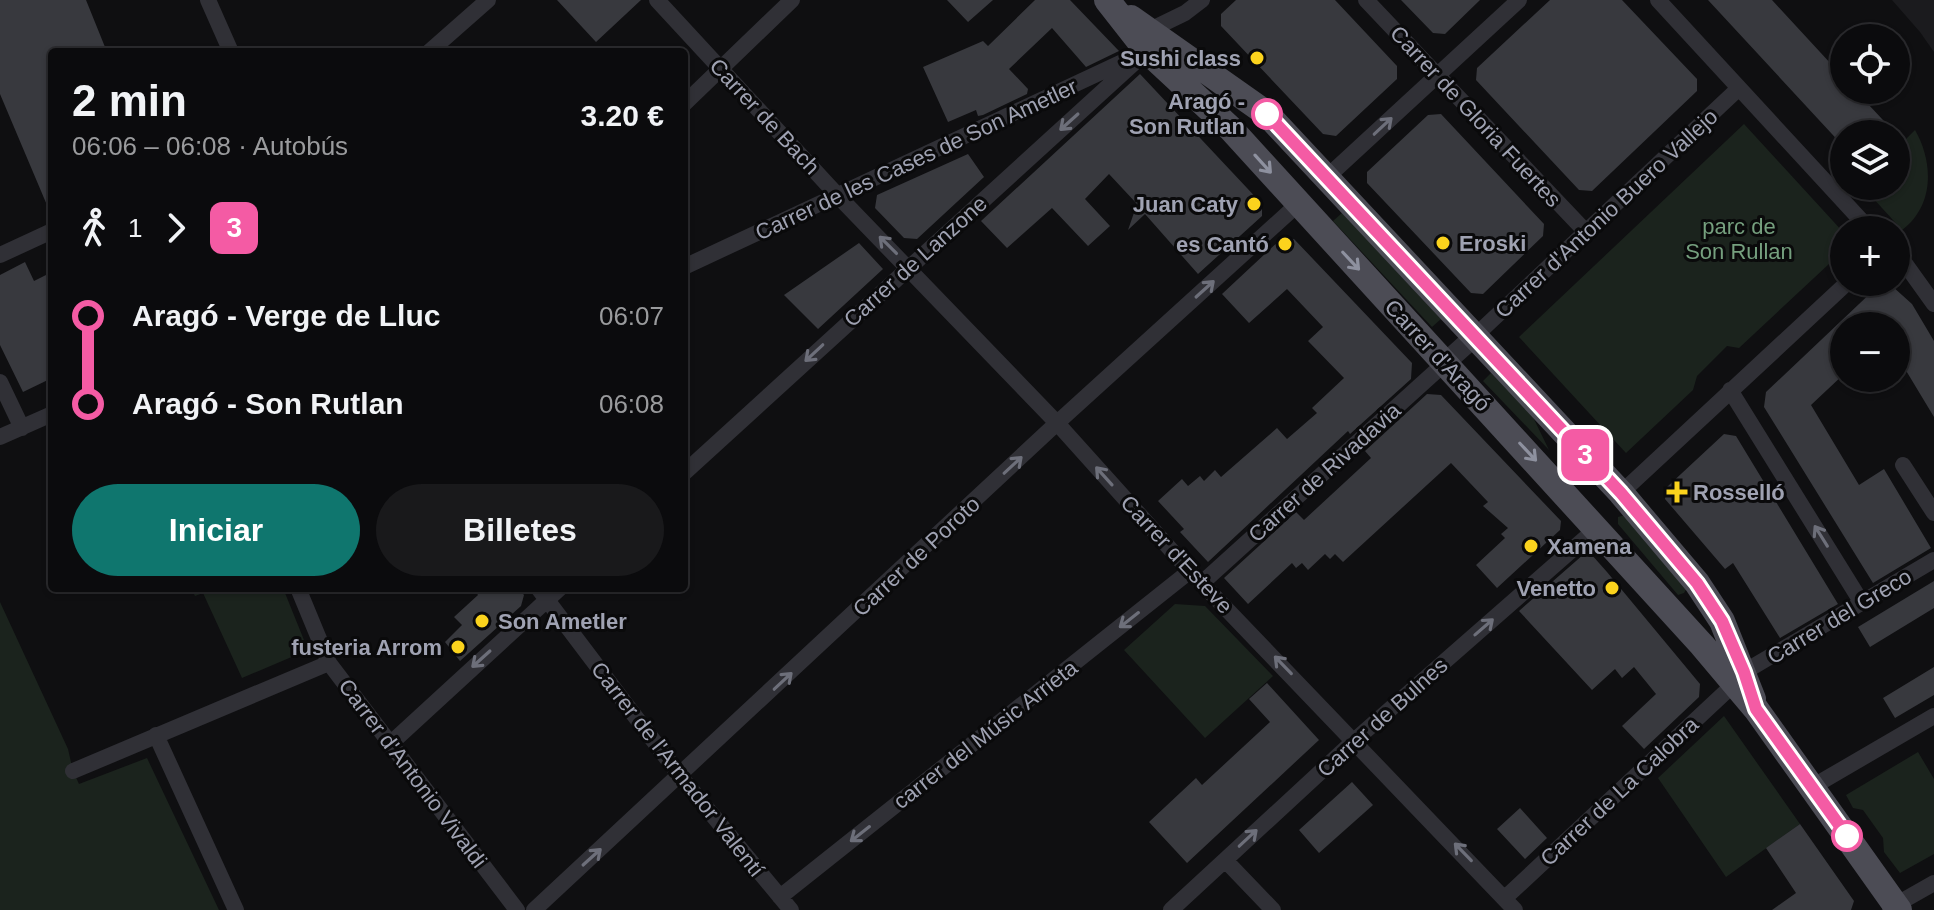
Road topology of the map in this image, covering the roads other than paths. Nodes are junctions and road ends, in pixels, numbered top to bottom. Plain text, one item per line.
1 (208, 0) edge
2 (488, 0) edge
3 (657, 0) edge
4 (792, 0) edge
5 (1202, 0) edge
6 (1366, 0) edge
7 (1519, 0) edge
8 (1658, 0) edge
9 (1111, 4) edge
10 (1149, 40) junction
11 (229, 48) edge
12 (434, 48) edge
13 (722, 69) junction
14 (1437, 75) junction
15 (1738, 89) junction
16 (688, 100) edge
17 (1325, 179) junction
18 (839, 197) junction
19 (1298, 204) junction
20 (1857, 216) edge
21 (1586, 232) junction
22 (48, 233) edge
23 (0, 255) edge
24 (688, 265) edge
25 (908, 266) junction
26 (1910, 269) edge
27 (1833, 296) edge
28 (1934, 304) edge
29 (1475, 336) junction
30 (1445, 363) junction
31 (0, 382) edge
32 (1730, 390) junction
33 (48, 416) edge
34 (1057, 423) junction
35 (22, 428) junction
36 (0, 437) edge
37 (1903, 465) dead end
38 (688, 469) edge
39 (1614, 486) junction
40 (1934, 513) edge
41 (1598, 527) junction
42 (1934, 560) edge
43 (1197, 577) junction
44 (300, 592) edge
45 (548, 592) edge
46 (1862, 603) junction
47 (329, 663) junction
48 (1739, 678) junction
49 (1934, 716) edge
50 (156, 735) junction
51 (1355, 740) junction
52 (389, 745) junction
53 (73, 771) dead end
54 (681, 777) junction
55 (1812, 787) junction
56 (1225, 860) junction
57 (1934, 883) edge
58 (786, 904) edge
59 (1510, 904) edge
60 (1893, 908) edge
61 (236, 910) edge
62 (517, 910) edge
63 (534, 910) edge
64 (1171, 910) edge
65 (1273, 910) edge

1 - 11 street
2 - 12 street
3 - 13 street, Carrer de Bach
4 - 13 street
5 - 10 street
6 - 14 street, Carrer de Gloria Fuertes
7 - 14 street
8 - 15 street
9 - 10 main road, Carrer d'Aragó
10 - 17 main road, Carrer d'Aragó
10 - 18 street, Carrer de les Cases de Son Ametler
10 -> 19 main road, Carrer d'Aragó
10 -> 25 street, Carrer de Lanzone
13 - 16 street
13 - 18 street, Carrer de Bach
17 -> 14 street
14 - 21 street, Carrer de Gloria Fuertes
15 - 20 street
15 - 21 street, Carrer d'Antonio Buero Vallejo
17 - 19 main road
17 - 29 main road, Carrer d'Aragó
18 - 24 street, Carrer de les Cases de Son Ametler
25 -> 18 street, Carrer d'Esteve
19 -> 30 main road, Carrer d'Aragó
34 -> 19 street, Carrer de Poroto
21 - 29 street, Carrer d'Antonio Buero Vallejo
22 - 23 street
25 - 34 street, Carrer d'Esteve
25 -> 38 street, Carrer de Lanzone
26 - 28 street
27 - 32 street
29 - 30 street
29 - 39 main road, Carrer d'Aragó
30 -> 41 main road, Carrer d'Aragó
30 - 43 street, Carrer de Rivadavia
31 - 35 street
32 - 39 street
46 -> 32 street
33 - 35 street
43 -> 34 street, Carrer d'Esteve
54 -> 34 street, Carrer de Poroto
35 - 36 street
37 - 40 street
39 - 41 main road
39 - 48 main road, Carrer d'Aragó
41 - 48 main road, Carrer d'Aragó
51 -> 41 street, Carrer de Bulnes
42 - 46 street, Carrer del Greco
51 -> 43 street, Carrer d'Esteve
43 -> 58 street, carrer del Músic Arrieta
44 - 47 street, Carrer d'Antonio Vivaldi
45 -> 52 street
45 - 54 street, Carrer de l'Armador Valentí
46 - 48 street, Carrer del Greco
47 - 50 street
47 - 52 street, Carrer d'Antonio Vivaldi
48 - 55 main road, Carrer d'Aragó
48 - 59 street, Carrer de La Calobra
49 - 55 street
50 - 53 street
50 - 61 street
56 -> 51 street, Carrer de Bulnes
59 -> 51 street, Carrer d'Esteve
52 - 62 street, Carrer d'Antonio Vivaldi
54 - 58 street, Carrer de l'Armador Valentí
63 -> 54 street, Carrer de Poroto
55 - 60 main road, Carrer d'Aragó
56 - 64 street, Carrer de Bulnes
56 - 65 street
57 - 60 street

